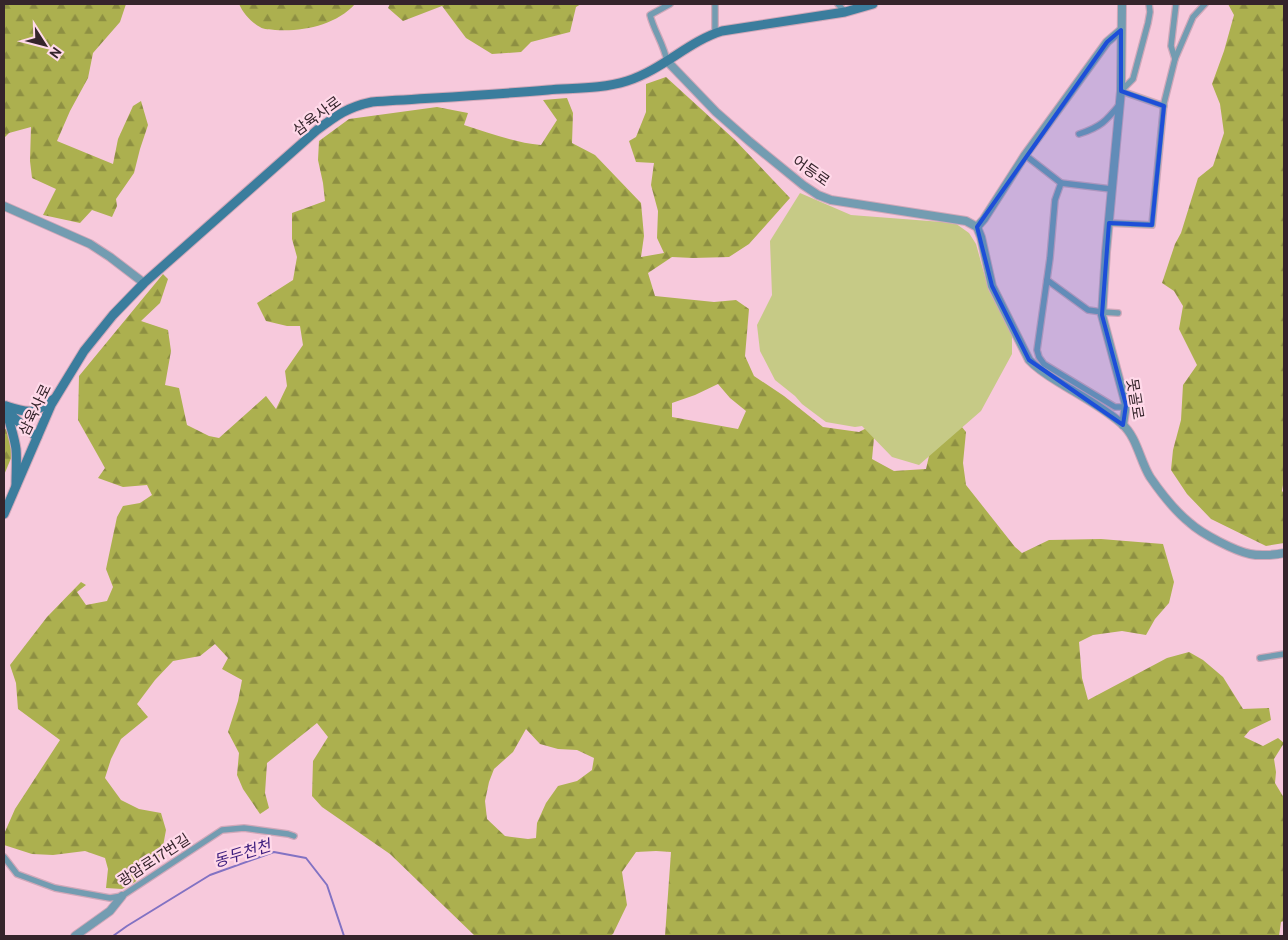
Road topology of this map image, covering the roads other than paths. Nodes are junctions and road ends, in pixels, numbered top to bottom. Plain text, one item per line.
1 (670, 4) edge
2 (715, 4) edge
3 (838, 4) edge
4 (873, 4) edge
5 (1122, 4) edge
6 (1149, 4) edge
7 (1176, 4) edge
8 (1205, 4) edge
9 (845, 12) junction
10 (1121, 30) junction
11 (715, 33) junction
12 (1175, 58) junction
13 (667, 61) junction
14 (1122, 91) junction
15 (1120, 104) junction
16 (1164, 106) junction
17 (1079, 134) dead end
18 (1025, 156) junction
19 (1061, 183) junction
20 (1112, 189) junction
21 (4, 206) edge
22 (1108, 223) junction
23 (977, 228) junction
24 (1047, 280) junction
25 (144, 283) junction
26 (1102, 312) junction
27 (1118, 313) dead end
28 (55, 397) junction
29 (5, 404) edge
30 (1125, 407) junction
31 (1123, 425) junction
32 (37, 437) junction
33 (16, 487) junction
34 (4, 514) edge
35 (1284, 553) edge
36 (1284, 654) edge
37 (1260, 658) dead end
38 (294, 836) dead end
39 (4, 857) edge
40 (122, 896) junction
41 (75, 936) edge

1 - 13 street
2 - 11 street
3 - 9 street
4 - 9 main road, 삼육사로
5 - 10 street, 못골로
6 - 14 street
7 - 12 street
8 - 12 street
9 - 11 main road, 삼육사로
10 - 14 street, 못골로
10 - 18 street
11 - 13 main road, 삼육사로
12 - 16 street
13 - 23 street, 어등로
13 - 25 main road, 삼육사로
14 - 15 street, 못골로
14 - 16 street
15 - 17 street
15 - 20 street, 못골로
16 - 22 street
18 - 19 street
18 - 23 street
19 - 20 street
19 - 24 street
20 - 22 street, 못골로
21 - 25 street
22 - 26 street, 못골로
23 - 31 street
24 - 26 street
24 - 30 street
25 - 28 main road, 삼육사로
26 - 27 street
26 - 30 street, 못골로
28 - 29 main road
28 - 32 main road, 삼육사로
29 - 32 main road
29 - 33 main road
30 - 31 street, 못골로
31 - 35 street, 못골로
32 - 33 main road, 삼육사로
33 - 34 main road, 삼육사로
36 - 37 street
38 - 40 street, 광암로17번길
39 - 40 street, 광암로17번길
40 - 41 street

